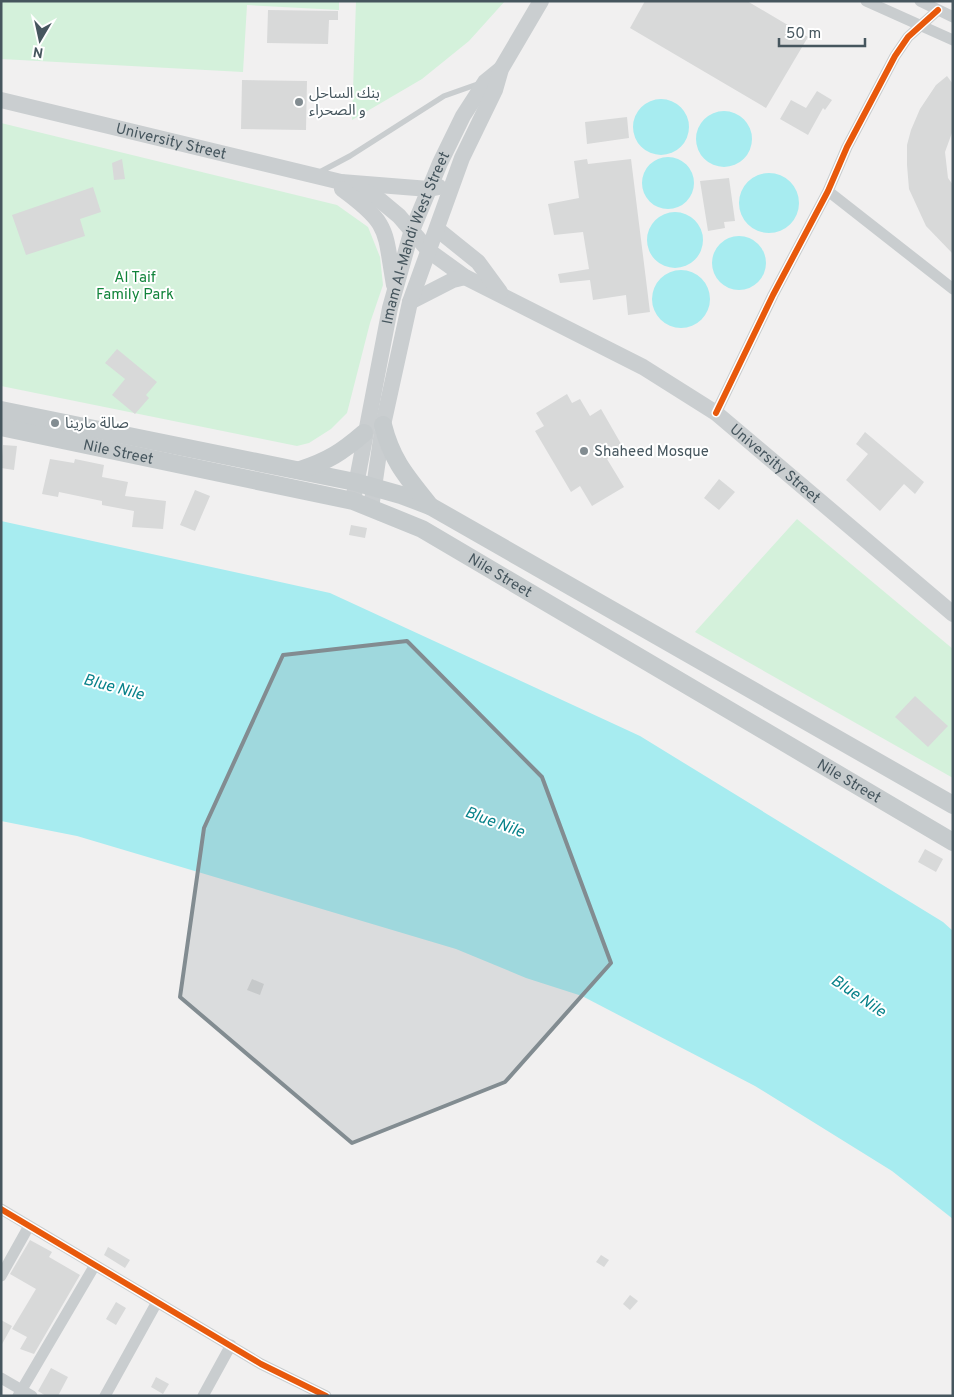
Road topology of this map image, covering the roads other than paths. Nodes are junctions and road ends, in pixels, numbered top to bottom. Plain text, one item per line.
1 (541, 1) edge
2 (866, 1) edge
3 (920, 1) edge
4 (938, 10) junction
5 (953, 17) edge
6 (920, 26) junction
7 (953, 40) edge
8 (501, 69) junction
9 (485, 82) junction
10 (1, 100) edge
11 (312, 176) junction
12 (336, 181) junction
13 (453, 182) junction
14 (429, 189) junction
15 (828, 191) junction
16 (437, 228) junction
17 (411, 233) junction
18 (429, 251) junction
19 (466, 276) junction
20 (395, 288) junction
21 (953, 289) edge
22 (503, 296) junction
23 (410, 302) junction
24 (1, 410) edge
25 (716, 413) junction
26 (383, 425) junction
27 (1, 427) edge
28 (364, 433) junction
29 (214, 452) junction
30 (299, 470) junction
31 (212, 471) junction
32 (355, 482) junction
33 (374, 487) junction
34 (353, 501) junction
35 (430, 506) junction
36 (371, 508) junction
37 (562, 582) junction
38 (551, 605) junction
39 (953, 614) edge
40 (953, 805) edge
41 (953, 842) edge
42 (1, 1209) edge
43 (29, 1226) junction
44 (95, 1266) junction
45 (1, 1276) edge
46 (157, 1302) junction
47 (231, 1345) junction
48 (1, 1378) edge
49 (20, 1392) edge
50 (32, 1396) edge
51 (105, 1396) edge
52 (203, 1396) edge
53 (326, 1396) edge

1 - 8 main road, Imam Al-Mahdi West Street
2 - 6 street
3 - 4 street
4 - 5 street
4 - 6 street
6 - 7 street
6 - 15 street
8 - 9 main road, Imam Al-Mahdi West Street
8 - 13 main road
9 - 11 lane
9 - 14 main road, Imam Al-Mahdi West Street
10 - 11 main road, University Street
11 - 12 main road, University Street
12 - 14 main road, University Street
12 - 17 main road, University Street
12 - 20 main road
13 - 14 main road, University Street
13 - 16 main road
14 - 17 main road, Imam Al-Mahdi West Street
15 - 21 street
15 - 25 street
16 - 18 main road
16 - 22 main road, University Street
17 - 18 main road, University Street
17 - 20 main road, Imam Al-Mahdi West Street
18 - 19 main road, University Street
18 - 23 main road
19 - 22 main road, University Street
19 - 23 main road
20 - 28 main road, Imam Al-Mahdi West Street
22 - 25 main road, University Street
23 - 26 main road
24 - 29 main road, Nile Street
25 - 39 main road, University Street
26 - 33 main road
26 - 35 main road
27 - 31 main road, Nile Street
28 - 30 main road
28 - 32 main road, Imam Al-Mahdi West Street
29 - 30 main road, Nile Street
29 - 31 main road
30 - 32 main road, Nile Street
31 - 34 main road, Nile Street
32 - 33 main road, Nile Street
32 - 34 main road, Imam Al-Mahdi West Street
33 - 35 main road, Nile Street
33 - 36 main road
34 - 36 main road, Nile Street
35 - 37 main road, Nile Street
36 - 38 main road, Nile Street
37 - 38 main road
37 - 40 main road, Nile Street
38 - 41 main road, Nile Street
42 - 43 street
43 - 44 street
43 - 45 street
44 - 46 street
44 - 49 street
46 - 47 street
46 - 51 street
47 - 52 street
47 - 53 street
48 - 49 street
49 - 50 street

